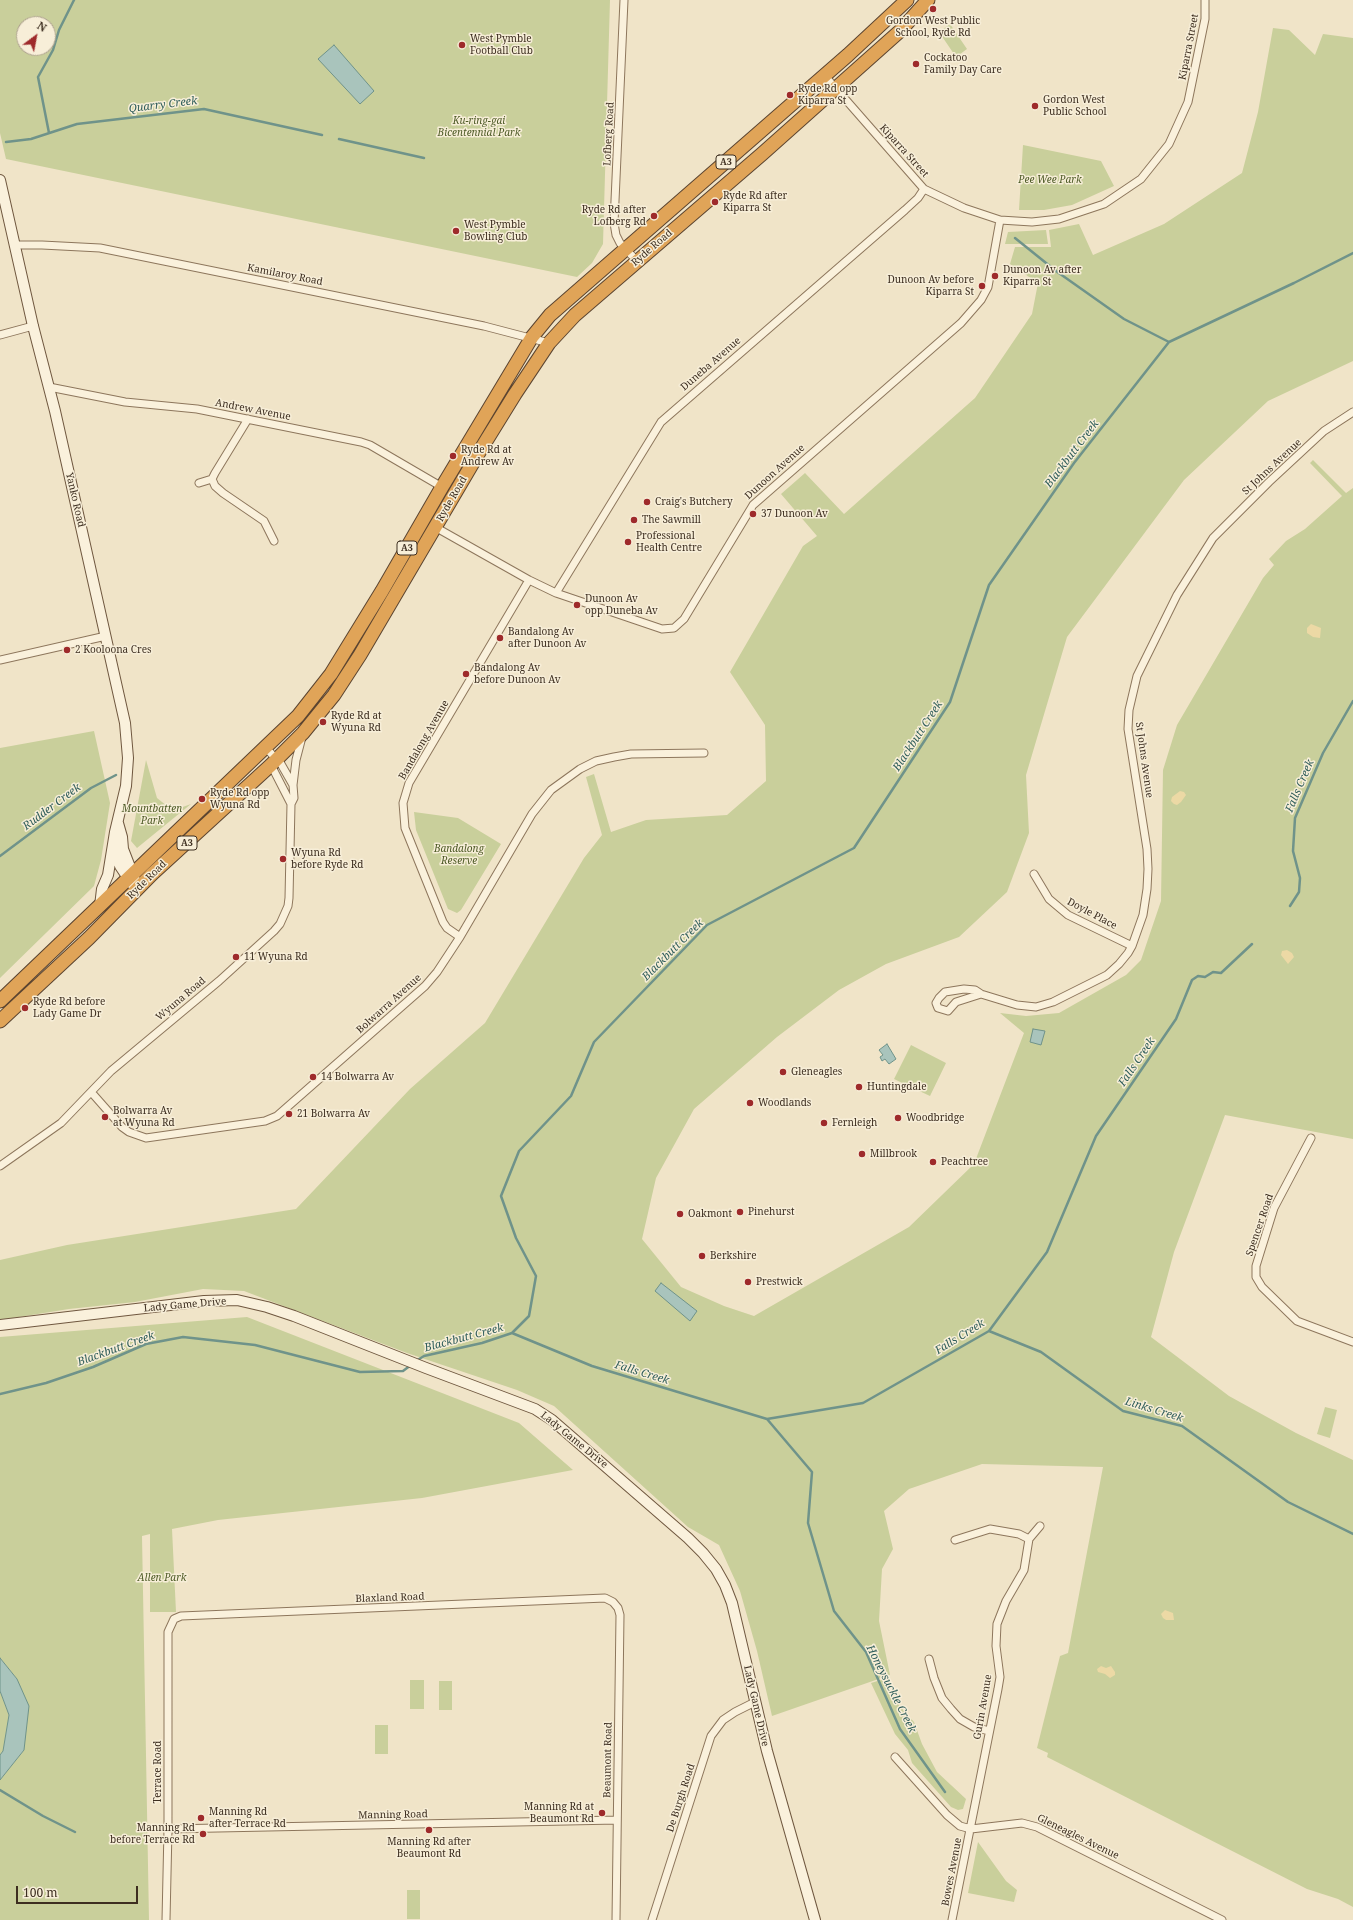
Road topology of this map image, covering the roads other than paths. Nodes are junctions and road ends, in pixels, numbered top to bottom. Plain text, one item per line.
1 (624, 0) edge
2 (907, 0) edge
3 (928, 0) edge
4 (1205, 0) edge
5 (825, 76) junction
6 (835, 88) junction
7 (0, 180) edge
8 (924, 188) junction
9 (1000, 220) junction
10 (14, 245) junction
11 (625, 248) junction
12 (637, 261) junction
13 (33, 326) junction
14 (0, 335) edge
15 (532, 337) junction
16 (550, 343) junction
17 (48, 387) junction
18 (1353, 412) edge
19 (248, 419) junction
20 (212, 479) junction
21 (199, 483) dead end
22 (442, 487) junction
23 (435, 527) junction
24 (274, 541) dead end
25 (529, 580) junction
26 (556, 593) junction
27 (106, 636) junction
28 (0, 660) edge
29 (303, 733) junction
30 (266, 748) junction
31 (704, 753) dead end
32 (274, 762) junction
33 (293, 785) junction
34 (290, 804) junction
35 (118, 823) junction
36 (112, 845) junction
37 (1034, 874) dead end
38 (130, 876) junction
39 (136, 889) junction
40 (100, 906) junction
41 (460, 937) junction
42 (1132, 946) junction
43 (981, 994) junction
44 (0, 1001) edge
45 (0, 1021) edge
46 (92, 1093) junction
47 (1312, 1138) dead end
48 (0, 1166) edge
49 (0, 1325) edge
50 (1353, 1342) edge
51 (1040, 1526) dead end
52 (1029, 1539) junction
53 (955, 1540) dead end
54 (613, 1602) joint
55 (170, 1624) joint
56 (929, 1659) dead end
57 (755, 1702) junction
58 (989, 1731) junction
59 (895, 1757) dead end
60 (617, 1820) junction
61 (168, 1829) junction
62 (971, 1829) junction
63 (166, 1920) edge
64 (616, 1920) edge
65 (652, 1920) edge
66 (815, 1920) edge
67 (952, 1920) edge
68 (1222, 1920) edge

1 - 11 street, Lofberg Road
2 - 5 highway, Ryde Road / A3
3 - 6 highway, Ryde Road / A3
4 - 9 street, Kiparra Street
5 - 6 street, Kiparra Street
5 - 11 highway, Ryde Road / A3
6 - 8 street, Kiparra Street
6 - 12 highway, Ryde Road / A3
7 - 10 main road, Yanko Road
8 - 9 street, Kiparra Street
8 - 26 street, Duneba Avenue
9 - 26 street, Dunoon Avenue
10 - 13 main road, Yanko Road
10 - 15 street, Kamilaroy Road
11 - 12 street, Lofberg Road
11 - 15 highway, Ryde Road / A3
12 - 16 highway, Ryde Road / A3
13 - 14 street
13 - 17 main road, Yanko Road
15 - 16 street, Kamilaroy Road
15 - 22 highway, Ryde Road / A3
16 - 23 highway, Ryde Road / A3
17 - 19 street, Andrew Avenue
17 - 27 main road, Yanko Road
18 - 42 street, St Johns Avenue
19 - 20 street
19 - 22 street, Andrew Avenue
20 - 21 street
20 - 24 street
22 - 30 highway, Ryde Road / A3
23 - 25 street, Dunoon Avenue
23 - 29 highway, Ryde Road / A3
25 - 26 street, Dunoon Avenue
25 - 41 street, Bandalong Avenue
27 - 28 street
27 - 35 main road, Yanko Road
29 - 32 highway, Ryde Road / A3
29 - 33 street, Wyuna Road
30 - 32 street, Wyuna Road
30 - 38 highway, Ryde Road / A3
31 - 41 street, Bolwarra Avenue
32 - 33 street, Wyuna Road
32 - 34 street, Wyuna Road
32 - 39 highway, Ryde Road / A3
33 - 34 street, Wyuna Road
34 - 46 street, Wyuna Road
35 - 36 main road, Yanko Road
35 - 38 main road, Yanko Road
36 - 38 main road, Yanko Road
36 - 40 main road, Yanko Road
37 - 42 street, Doyle Place
38 - 39 main road, Yanko Road
38 - 40 highway, Ryde Road / A3
39 - 45 highway, Ryde Road / A3
40 - 44 highway, Ryde Road / A3
41 - 46 street, Bolwarra Avenue
42 - 43 street, St Johns Avenue
43 - 43 street, St Johns Avenue
46 - 48 street, Wyuna Road
47 - 50 street, Spencer Road
49 - 57 main road, Lady Game Drive
51 - 52 street
52 - 53 street
52 - 58 street, Gurin Avenue
54 - 55 street, Blaxland Road
54 - 60 street, Beaumont Road
55 - 61 street, Terrace Road
56 - 58 street
57 - 65 street, De Burgh Road
57 - 66 main road, Lady Game Drive
58 - 62 street, Gurin Avenue
59 - 62 street, Gleneagles Avenue
60 - 61 street, Manning Road
60 - 64 street, Beaumont Road
61 - 63 street, Terrace Road
62 - 67 street, Bowes Avenue
62 - 68 street, Gleneagles Avenue

